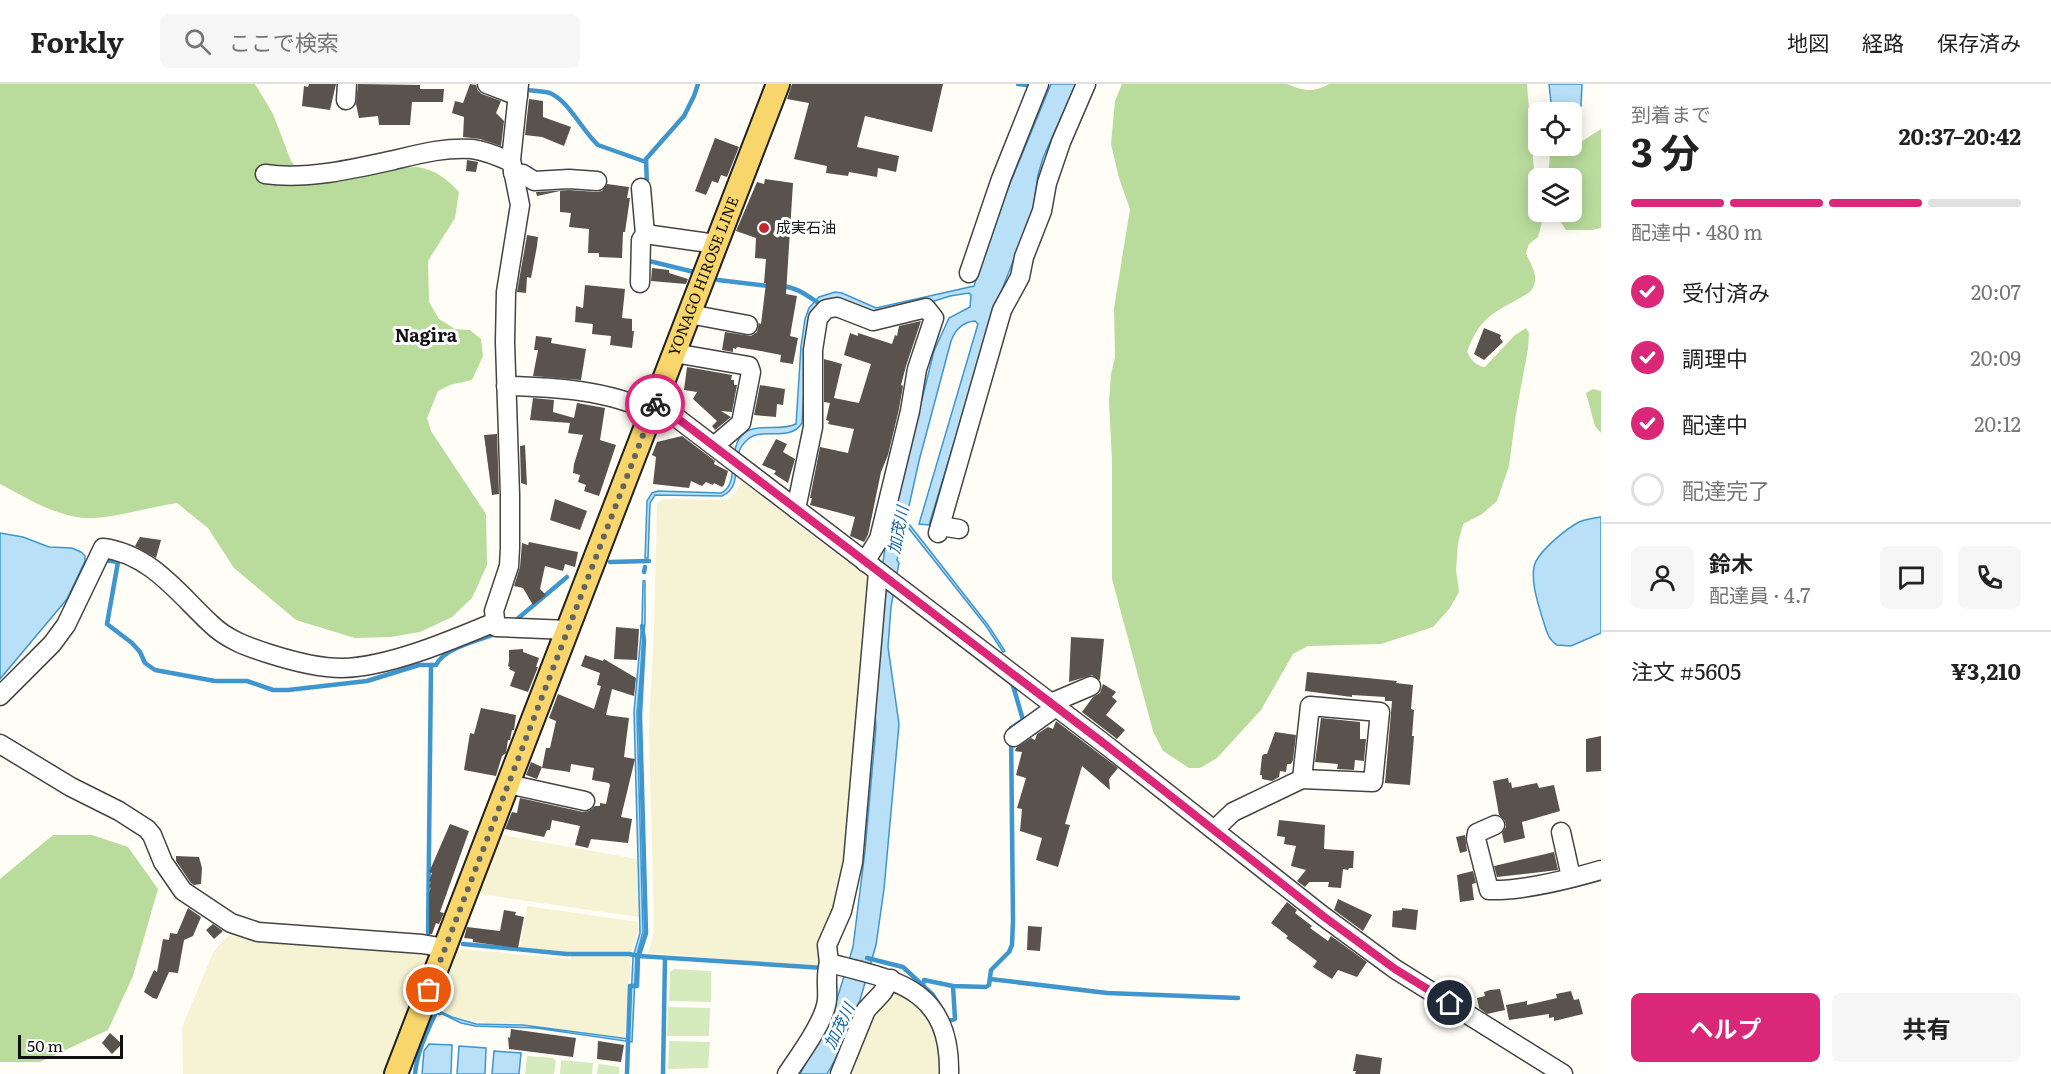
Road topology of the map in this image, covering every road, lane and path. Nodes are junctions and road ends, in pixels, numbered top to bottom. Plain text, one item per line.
1 (487, 84) edge
2 (778, 84) edge
3 (1039, 84) edge
4 (1086, 84) edge
5 (518, 90) edge
6 (512, 167) junction
7 (265, 174) dead end
8 (597, 181) dead end
9 (641, 188) dead end
10 (645, 234) junction
11 (716, 244) junction
12 (969, 273) dead end
13 (640, 283) dead end
14 (689, 314) junction
15 (748, 325) dead end
16 (674, 353) junction
17 (506, 386) junction
18 (654, 407) junction
19 (714, 446) junction
20 (796, 509) junction
21 (959, 529) dead end
22 (871, 567) junction
23 (495, 622) junction
24 (568, 630) junction
25 (1091, 686) dead end
26 (0, 696) edge
27 (1053, 705) junction
28 (1014, 737) dead end
29 (0, 744) edge
30 (1302, 779) junction
31 (508, 784) junction
32 (585, 801) dead end
33 (1495, 825) dead end
34 (1214, 830) junction
35 (1561, 832) dead end
36 (1601, 870) edge
37 (1571, 877) junction
38 (445, 948) junction
39 (829, 963) junction
40 (891, 980) junction
41 (396, 1074) edge
42 (787, 1074) edge
43 (840, 1074) edge
44 (949, 1074) edge
45 (1563, 1074) edge

1 - 5 street
2 - 11 main road, YONAGO HIROSE LINE
3 - 12 street
4 - 21 street
5 - 6 street
6 - 7 street
6 - 8 street
6 - 17 street
9 - 10 street
10 - 11 street
10 - 13 street
11 - 14 main road, YONAGO HIROSE LINE
14 - 15 street
14 - 16 main road, YONAGO HIROSE LINE
16 - 18 main road, YONAGO HIROSE LINE
16 - 19 street
17 - 18 street
17 - 23 street
18 - 19 street
18 - 24 main road, YONAGO HIROSE LINE
19 - 20 street
20 - 22 street
20 - 22 street
22 - 27 street
22 - 39 street
23 - 24 street
23 - 26 street
24 - 31 main road, YONAGO HIROSE LINE
25 - 27 street
27 - 28 street
27 - 34 street
29 - 38 street
30 - 30 street
30 - 34 street
31 - 32 street
31 - 38 main road, YONAGO HIROSE LINE
33 - 37 street
34 - 45 street
35 - 37 street
36 - 37 street
38 - 41 main road, YONAGO HIROSE LINE
39 - 40 street
39 - 42 street
40 - 43 street
40 - 44 street

